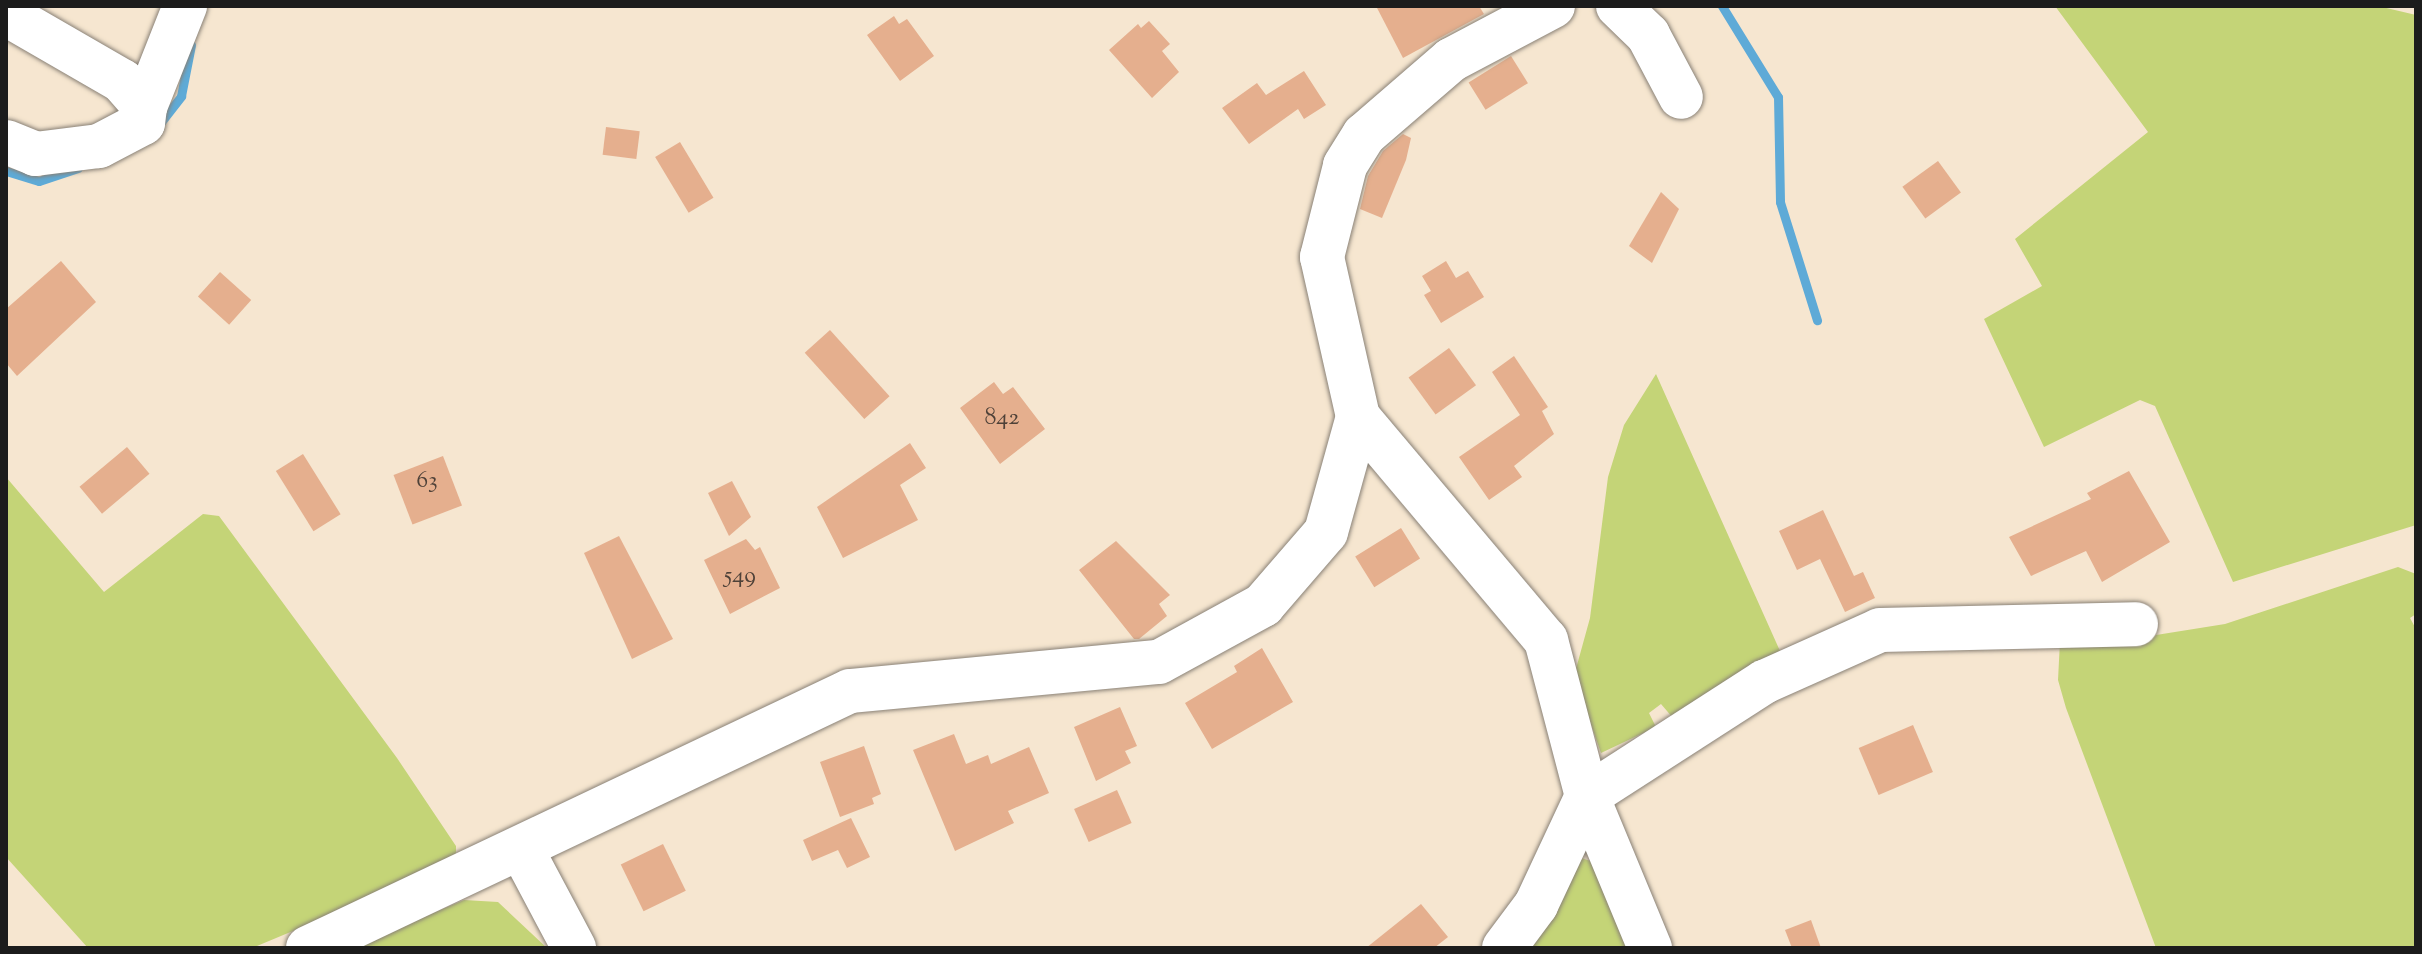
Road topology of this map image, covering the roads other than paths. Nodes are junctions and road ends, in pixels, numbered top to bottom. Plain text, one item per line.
1 (185, 6) edge
2 (1553, 6) edge
3 (1618, 6) edge
4 (6, 14) edge
5 (1681, 97) dead end
6 (145, 107) junction
7 (6, 142) edge
8 (1358, 417) junction
9 (2136, 624) dead end
10 (1587, 796) junction
11 (522, 850) junction
12 (308, 948) edge
13 (574, 948) edge
14 (1504, 948) edge
15 (1650, 948) edge

1 - 6 street
2 - 8 street
3 - 5 street
4 - 6 street
6 - 7 street
8 - 10 street
8 - 11 street
9 - 10 street
10 - 14 street
10 - 15 street
11 - 12 street
11 - 13 street

